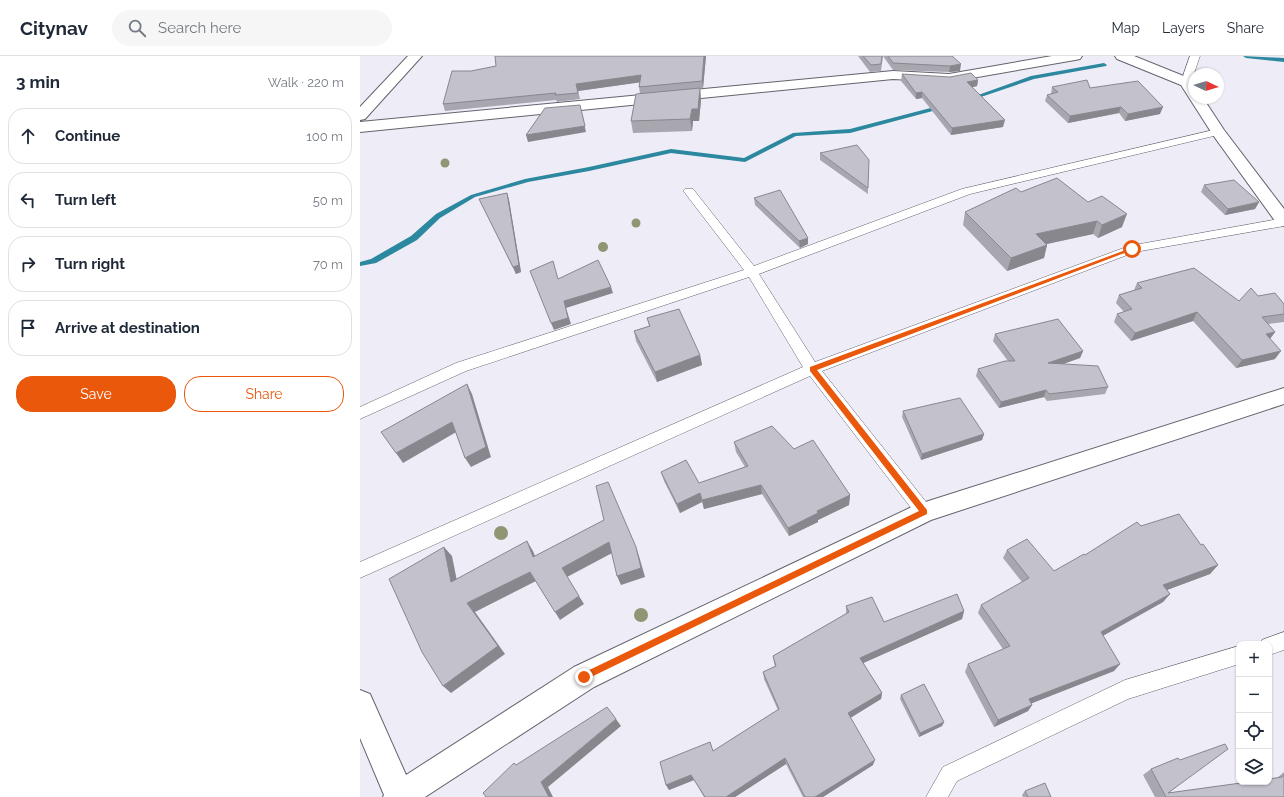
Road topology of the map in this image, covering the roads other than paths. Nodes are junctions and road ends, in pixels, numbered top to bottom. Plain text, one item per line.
1 (415, 56) edge
2 (1075, 56) edge
3 (1122, 56) edge
4 (1195, 56) edge
5 (1186, 82) junction
6 (1188, 85) edge
7 (1200, 104) edge
8 (360, 116) edge
9 (360, 127) edge
10 (1218, 132) junction
11 (689, 191) dead end
12 (1282, 216) edge
13 (752, 272) junction
14 (812, 369) junction
15 (1284, 396) edge
16 (360, 413) edge
17 (924, 512) junction
18 (360, 570) edge
19 (1284, 641) edge
20 (1272, 645) edge
21 (1236, 656) edge
22 (360, 704) edge
23 (398, 796) edge
24 (936, 797) edge

1 - 8 street
2 - 9 street
3 - 5 street
4 - 5 lane
5 - 6 street
7 - 10 street
10 - 12 street
10 - 13 lane
11 - 13 lane
12 - 14 lane
13 - 14 lane
13 - 16 lane
14 - 17 lane
14 - 18 lane
15 - 17 street
17 - 23 street
19 - 20 lane
21 - 24 lane
22 - 23 street

